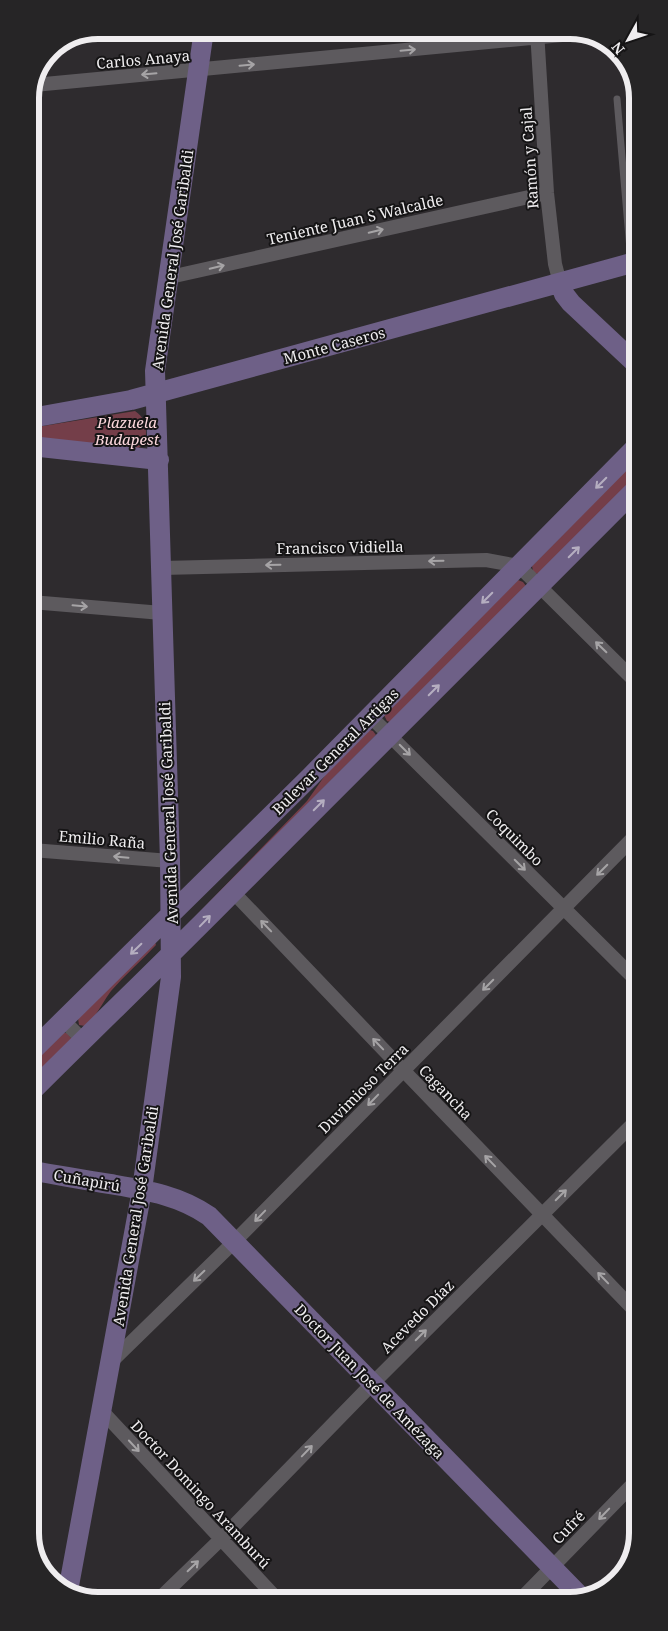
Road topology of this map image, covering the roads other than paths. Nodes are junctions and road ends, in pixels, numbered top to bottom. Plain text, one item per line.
1 (203, 39) edge
2 (491, 39) edge
3 (538, 39) edge
4 (198, 70) junction
5 (41, 84) edge
6 (617, 100) dead end
7 (547, 193) junction
8 (629, 222) edge
9 (629, 264) edge
10 (170, 277) junction
11 (560, 283) junction
12 (629, 357) edge
13 (157, 394) junction
14 (39, 417) edge
15 (39, 447) edge
16 (629, 454) edge
17 (159, 460) junction
18 (629, 497) edge
19 (519, 566) junction
20 (162, 568) junction
21 (539, 586) junction
22 (39, 603) edge
23 (162, 613) junction
24 (629, 675) edge
25 (370, 716) junction
26 (390, 735) junction
27 (310, 777) junction
28 (629, 842) edge
29 (39, 851) edge
30 (170, 861) junction
31 (233, 892) junction
32 (564, 908) junction
33 (171, 915) junction
34 (171, 956) junction
35 (629, 973) edge
36 (106, 1017) junction
37 (64, 1020) junction
38 (83, 1040) junction
39 (39, 1044) edge
40 (403, 1070) junction
41 (39, 1085) edge
42 (629, 1128) edge
43 (39, 1171) edge
44 (142, 1190) junction
45 (542, 1215) junction
46 (234, 1242) junction
47 (629, 1302) edge
48 (110, 1362) junction
49 (373, 1383) junction
50 (101, 1410) junction
51 (629, 1488) edge
52 (221, 1539) junction
53 (552, 1566) junction
54 (69, 1585) edge
55 (166, 1592) edge
56 (271, 1592) edge
57 (528, 1592) edge
58 (576, 1592) edge

1 - 4 street, Avenida General José Garibaldi
4 -> 2 street, Carlos Anaya
3 - 7 street, Ramón y Cajal
4 -> 5 street, Carlos Anaya
4 - 10 street, Avenida General José Garibaldi
6 - 8 lane
10 -> 7 street, Teniente Juan S Walcalde
7 - 11 street, Ramón y Cajal
9 - 11 street, Monte Caseros
10 - 13 street, Avenida General José Garibaldi
11 - 12 street
11 - 13 street, Monte Caseros
13 - 14 street, Monte Caseros
13 - 17 street, Avenida General José Garibaldi
15 - 17 street
16 -> 19 street, Bulevar General Artigas
17 - 20 street, Avenida General José Garibaldi
21 -> 18 street, Bulevar General Artigas
19 -> 20 street, Francisco Vidiella
19 - 21 street
19 -> 25 street, Bulevar General Artigas
20 - 23 street, Avenida General José Garibaldi
24 -> 21 street
26 -> 21 street, Bulevar General Artigas
22 -> 23 street
23 - 30 street, Avenida General José Garibaldi
25 - 26 street, Coquimbo
25 - 27 street, Bulevar General Artigas
31 -> 26 street, Bulevar General Artigas
26 -> 32 street, Coquimbo
27 - 33 street, Bulevar General Artigas
27 - 34 street
28 -> 32 street, Duvimioso Terra
30 -> 29 street, Emilio Raña
30 - 33 street, Avenida General José Garibaldi
34 -> 31 street, Bulevar General Artigas
40 -> 31 street, Cagancha
32 - 35 street, Coquimbo
32 -> 40 street, Duvimioso Terra
33 - 34 street, Avenida General José Garibaldi
33 - 36 street
33 -> 37 street, Bulevar General Artigas
34 - 36 street, Bulevar General Artigas
34 - 44 street, Avenida General José Garibaldi
36 - 38 street, Bulevar General Artigas
37 - 38 street
37 - 39 street, Bulevar General Artigas
38 - 41 street, Bulevar General Artigas
45 -> 40 street, Cagancha
40 -> 46 street, Duvimioso Terra
45 -> 42 street, Acevedo Díaz
43 - 44 street, Cuñapirú
44 - 46 street, Doctor Juan José de Amézaga
44 - 48 street, Avenida General José Garibaldi
47 -> 45 street, Cagancha
49 -> 45 street, Acevedo Díaz
46 -> 48 street, Duvimioso Terra
46 - 49 street, Doctor Juan José de Amézaga
48 - 50 street, Avenida General José Garibaldi
52 -> 49 street, Acevedo Díaz
49 - 53 street, Doctor Juan José de Amézaga
50 -> 52 street, Doctor Domingo Aramburú
50 - 54 street, Avenida General José Garibaldi
51 -> 53 street, Cufré
55 -> 52 street, Acevedo Díaz
52 - 56 street, Doctor Domingo Aramburú
53 - 57 street, Cufré
53 - 58 street, Doctor Juan José de Amézaga

